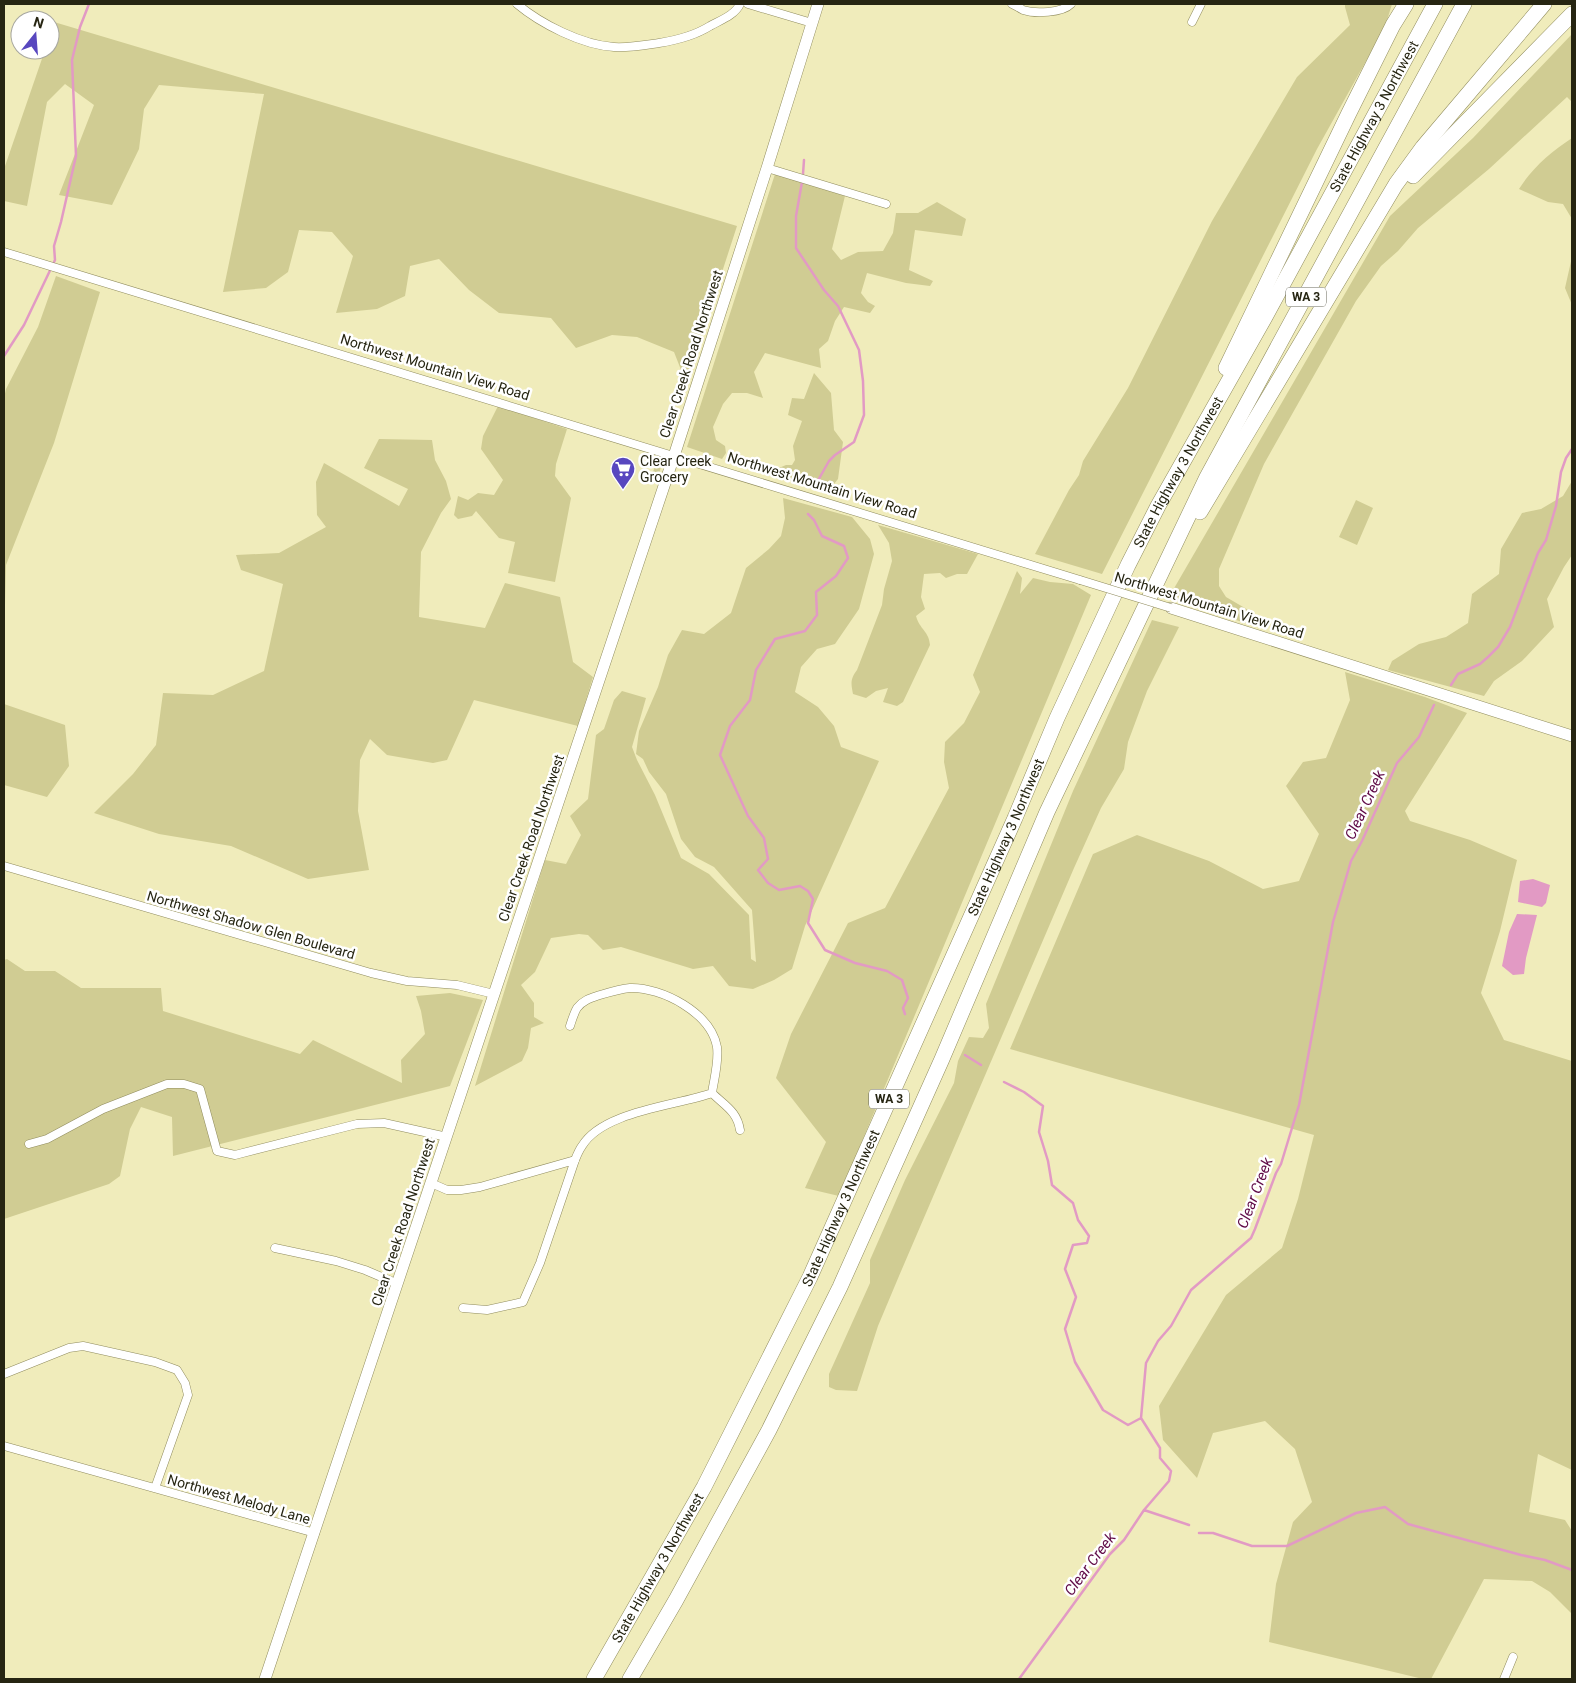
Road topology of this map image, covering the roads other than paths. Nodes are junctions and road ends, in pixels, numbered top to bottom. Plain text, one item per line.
1 (517, 4) edge
2 (740, 4) edge
3 (748, 4) edge
4 (818, 4) edge
5 (1012, 4) edge
6 (1071, 4) edge
7 (1201, 4) edge
8 (1401, 4) edge
9 (1406, 4) edge
10 (1435, 4) edge
11 (1464, 4) edge
12 (1544, 4) edge
13 (1572, 14) edge
14 (1192, 22) dead end
15 (812, 23) junction
16 (1393, 25) junction
17 (767, 168) junction
18 (886, 204) dead end
19 (1372, 225) junction
20 (4, 252) edge
21 (674, 456) junction
22 (1158, 506) junction
23 (1152, 593) junction
24 (1171, 608) joint
25 (1572, 736) edge
26 (4, 866) edge
27 (494, 994) junction
28 (570, 1026) dead end
29 (712, 1093) junction
30 (740, 1130) dead end
31 (447, 1136) junction
32 (29, 1144) dead end
33 (576, 1160) junction
34 (431, 1183) junction
35 (274, 1248) dead end
36 (398, 1284) junction
37 (463, 1308) dead end
38 (4, 1374) edge
39 (4, 1446) edge
40 (155, 1488) junction
41 (315, 1533) junction
42 (1513, 1656) dead end
43 (265, 1679) edge
44 (594, 1679) edge
45 (630, 1679) edge
46 (1504, 1679) edge

1 - 2 street
3 - 15 street
4 - 15 main road, Clear Creek Road Northwest
5 - 6 street
7 - 14 street
8 - 16 highway
9 - 16 highway
10 - 22 highway, State Highway 3 Northwest / WA 3
11 - 23 highway, State Highway 3 Northwest / WA 3
12 - 19 highway
13 - 19 highway
15 - 17 main road, Clear Creek Road Northwest
16 - 22 highway
17 - 18 street
17 - 21 main road, Clear Creek Road Northwest
19 - 23 highway
20 - 21 street, Northwest Mountain View Road
21 - 24 street, Northwest Mountain View Road, bridge
21 - 27 main road, Clear Creek Road Northwest
22 - 44 highway, State Highway 3 Northwest / WA 3
23 - 45 highway, State Highway 3 Northwest / WA 3
24 - 25 main road, Northwest Mountain View Road
26 - 27 street, Northwest Shadow Glen Boulevard
27 - 31 main road, Clear Creek Road Northwest
28 - 29 street
29 - 30 street
29 - 33 street
31 - 32 street
31 - 34 main road, Clear Creek Road Northwest
33 - 34 street
33 - 37 street
34 - 36 main road, Clear Creek Road Northwest
35 - 36 street
36 - 41 main road, Clear Creek Road Northwest
38 - 40 street, Northwest Melody Lane
39 - 40 street, Northwest Melody Lane
40 - 41 street, Northwest Melody Lane
41 - 43 main road, Clear Creek Road Northwest
42 - 46 street

